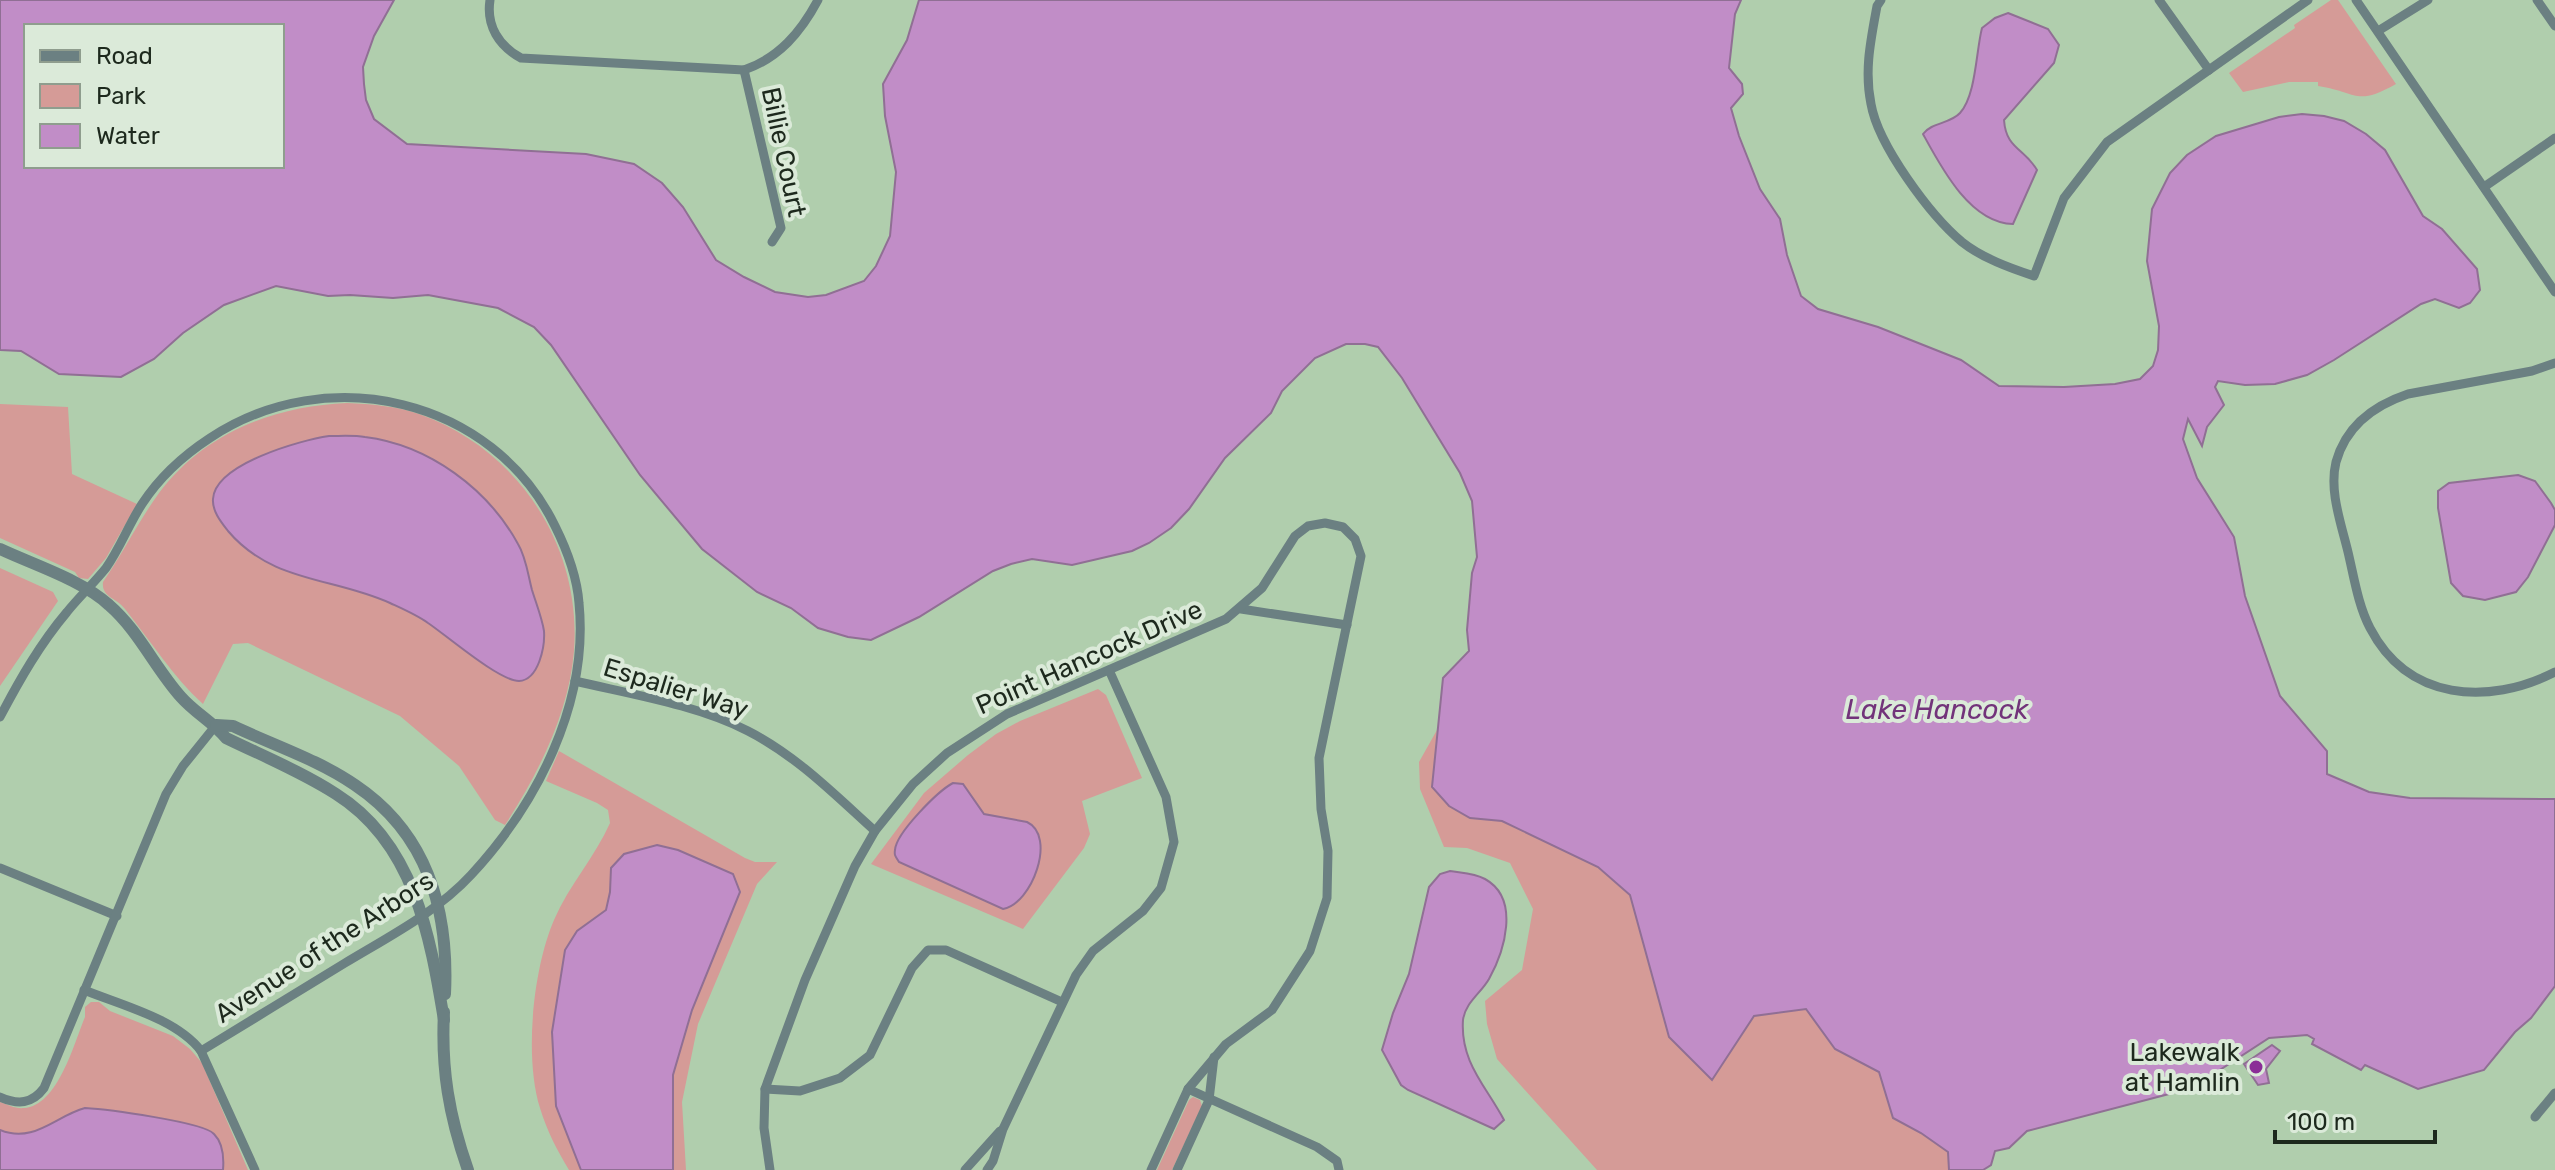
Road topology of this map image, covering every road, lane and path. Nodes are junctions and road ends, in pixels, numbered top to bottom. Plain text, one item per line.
1 (490, 0) edge
2 (818, 0) edge
3 (1881, 0) edge
4 (2159, 0) edge
5 (2308, 0) edge
6 (2356, 0) edge
7 (2428, 0) edge
8 (2537, 0) edge
9 (2555, 26) edge
10 (2378, 31) junction
11 (744, 70) junction
12 (2209, 70) junction
13 (2555, 138) edge
14 (2484, 187) junction
15 (772, 242) dead end
16 (2555, 292) edge
17 (2555, 363) edge
18 (0, 549) edge
19 (86, 589) junction
20 (1241, 609) junction
21 (1347, 625) junction
22 (1109, 670) junction
23 (2555, 672) edge
24 (575, 681) junction
25 (0, 717) edge
26 (216, 725) junction
27 (875, 831) junction
28 (0, 868) edge
29 (438, 903) junction
30 (423, 915) junction
31 (117, 916) junction
32 (84, 990) junction
33 (1062, 1002) junction
34 (444, 1020) junction
35 (201, 1051) junction
36 (1214, 1056) junction
37 (765, 1089) junction
38 (1188, 1089) junction
39 (2555, 1093) edge
40 (0, 1097) edge
41 (1209, 1100) junction
42 (2535, 1117) dead end
43 (1003, 1129) junction
44 (255, 1170) edge
45 (468, 1170) edge
46 (770, 1170) edge
47 (965, 1170) edge
48 (987, 1170) edge
49 (1151, 1170) edge
50 (1177, 1170) edge
51 (1339, 1170) edge

1 - 11 street
2 - 11 street
3 - 12 street
4 - 12 street
5 - 12 street
6 - 10 street
7 - 10 street
8 - 9 street
10 - 14 street
11 - 15 street, Billie Court
13 - 14 street
14 - 16 street
17 - 23 street
18 - 19 street
19 - 24 street, Avenue of the Arbors
19 - 25 street, Avenue of the Arbors
19 - 26 street
20 - 21 street, Point Hancock Drive
20 - 21 street, Point Hancock Drive
20 - 22 street, Point Hancock Drive
21 - 36 street, Point Hancock Drive
22 - 27 street, Point Hancock Drive
22 - 33 street
24 - 27 street, Espalier Way
24 - 29 street, Avenue of the Arbors
26 - 29 street
26 - 30 street
26 - 31 street
27 - 37 street, Point Hancock Drive
28 - 31 street
29 - 30 street, Avenue of the Arbors
29 - 34 street
30 - 34 street
30 - 35 street, Avenue of the Arbors
31 - 32 street
32 - 35 street, Avenue of the Arbors
32 - 40 street
33 - 37 street
33 - 43 street
34 - 45 street
35 - 44 street
36 - 38 street, Point Hancock Drive
36 - 41 street
37 - 46 street, Point Hancock Drive
38 - 41 street
38 - 49 street, Point Hancock Drive
39 - 42 street
41 - 50 street
41 - 51 street
43 - 47 street
43 - 48 street

